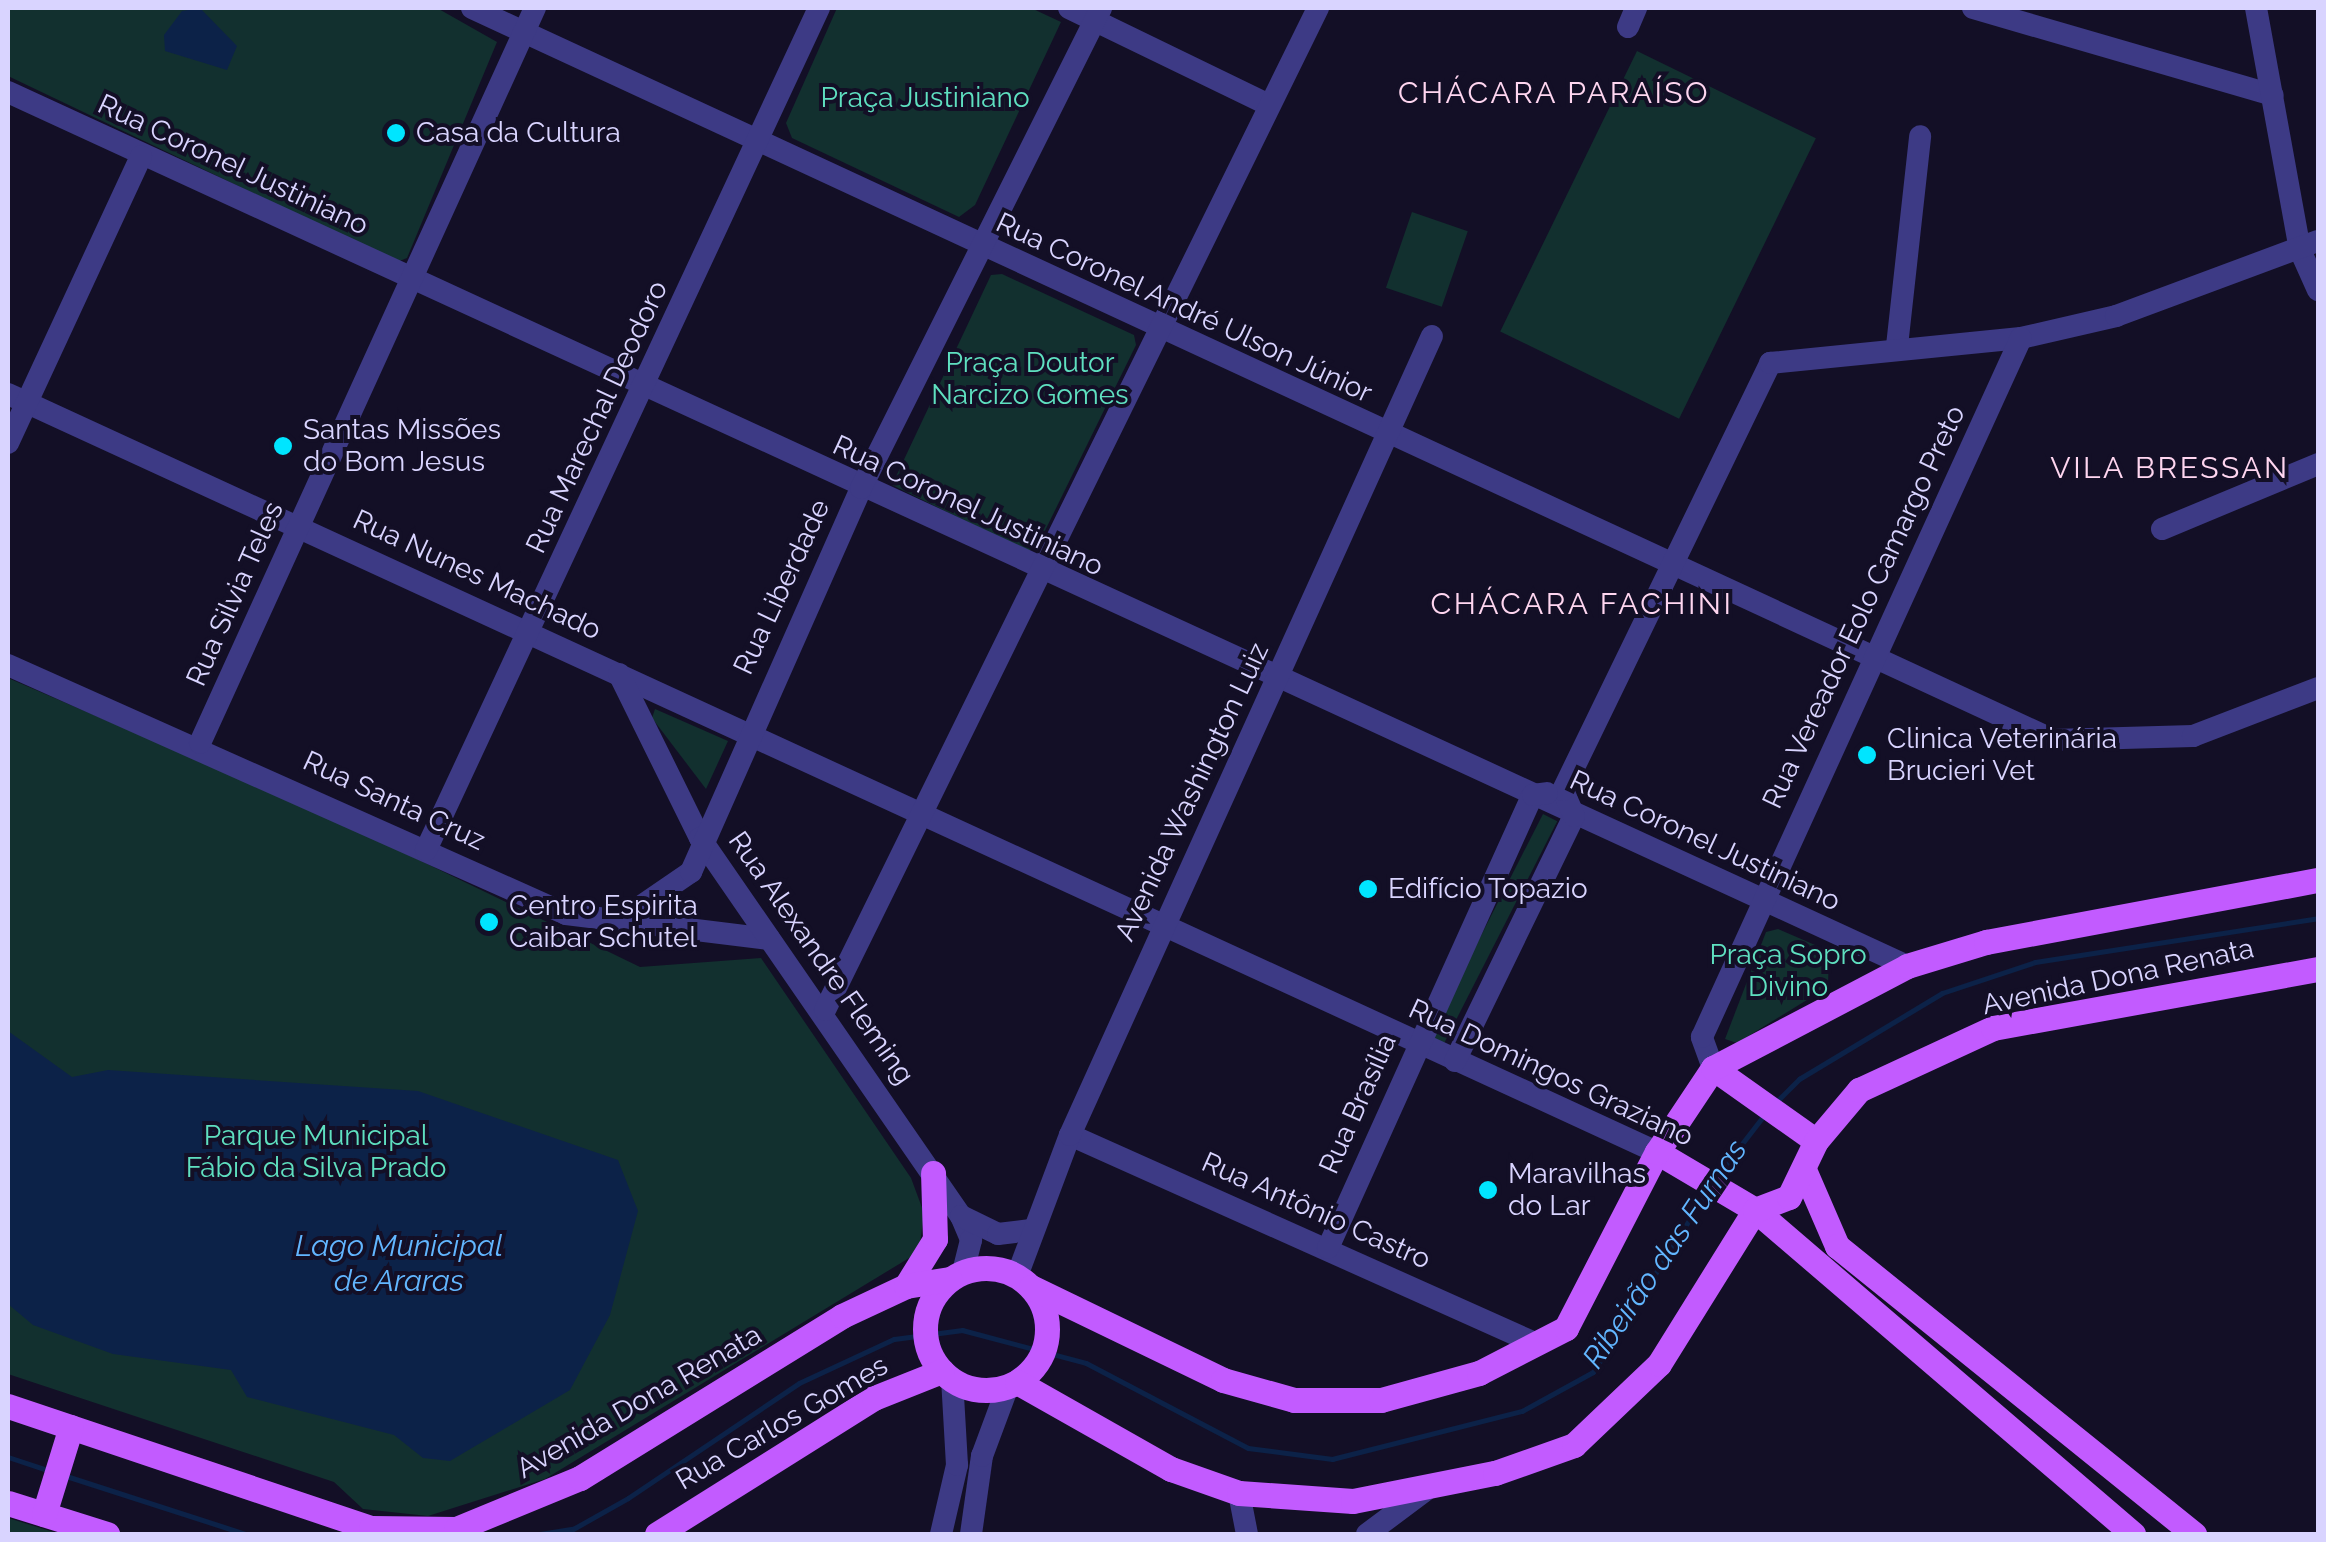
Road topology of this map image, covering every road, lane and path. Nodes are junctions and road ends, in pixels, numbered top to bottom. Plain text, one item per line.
1 (472, 8) edge
2 (535, 8) edge
3 (819, 8) edge
4 (1069, 8) edge
5 (1318, 8) edge
6 (1973, 8) edge
7 (2256, 8) edge
8 (1098, 13) edge
9 (524, 32) junction
10 (8, 92) edge
11 (2273, 96) junction
12 (1268, 105) junction
13 (1920, 136) dead end
14 (759, 142) junction
15 (141, 156) junction
16 (2309, 245) edge
17 (980, 246) junction
18 (410, 282) junction
19 (2318, 290) edge
20 (1160, 330) junction
21 (1432, 336) dead end
22 (2022, 338) junction
23 (1897, 346) junction
24 (642, 387) junction
25 (16, 398) edge
26 (1387, 436) junction
27 (8, 443) edge
28 (2318, 464) edge
29 (862, 488) junction
30 (298, 524) junction
31 (2162, 529) dead end
32 (1671, 561) junction
33 (1039, 572) junction
34 (530, 634) junction
35 (1872, 658) junction
36 (8, 665) edge
37 (619, 674) junction
38 (1276, 681) junction
39 (2318, 688) edge
40 (747, 731) junction
41 (200, 744) junction
42 (1562, 790) junction
43 (1533, 795) junction
44 (920, 811) junction
45 (1574, 816) junction
46 (700, 838) junction
47 (426, 850) junction
48 (2318, 880) edge
49 (1760, 901) junction
50 (612, 926) junction
51 (1162, 927) junction
52 (770, 939) junction
53 (1908, 966) junction
54 (2318, 969) edge
55 (826, 1010) junction
56 (1417, 1044) junction
57 (1455, 1061) junction
58 (1713, 1068) junction
59 (1070, 1134) junction
60 (1816, 1141) junction
61 (1657, 1152) junction
62 (1806, 1172) junction
63 (933, 1173) junction
64 (1755, 1210) junction
65 (961, 1216) junction
66 (1033, 1230) junction
67 (1328, 1248) junction
68 (956, 1276) junction
69 (1024, 1282) junction
70 (906, 1286) junction
71 (1537, 1344) junction
72 (941, 1368) junction
73 (1019, 1379) junction
74 (8, 1406) edge
75 (70, 1428) junction
76 (1426, 1490) junction
77 (1239, 1493) junction
78 (8, 1503) edge
79 (47, 1505) junction
80 (2109, 1506) junction
81 (107, 1534) edge
82 (657, 1534) edge
83 (940, 1534) edge
84 (970, 1534) edge
85 (1247, 1534) edge
86 (1367, 1534) edge
87 (2104, 1534) edge
88 (2133, 1534) edge
89 (2194, 1534) edge

1 - 9 street, Rua Coronel André Ulson Júnior
2 - 9 street, Rua Silvia Teles
3 - 14 street, Rua Marechal Deodoro
4 - 8 street
5 - 12 street
6 - 11 street
7 - 11 street
8 - 12 street
8 - 17 street, Rua Liberdade
9 - 14 street, Rua Coronel André Ulson Júnior
9 - 18 street, Rua Silvia Teles
10 - 15 street, Rua Coronel Justiniano
11 - 16 street
12 - 20 street
13 - 23 street
14 - 17 street, Rua Coronel André Ulson Júnior
14 - 24 street, Rua Marechal Deodoro
15 - 18 street, Rua Coronel Justiniano
15 - 25 street
16 - 19 street
16 - 22 street
17 - 20 street, Rua Coronel André Ulson Júnior
17 - 29 street, Rua Liberdade
18 - 24 street, Rua Coronel Justiniano
18 - 30 street, Rua Silvia Teles
20 - 26 street, Rua Coronel André Ulson Júnior
20 - 33 street
21 - 26 street, Avenida Washington Luiz
22 - 23 street
22 - 35 street, Rua Vereador Eolo Camargo Preto
23 - 32 street
24 - 29 street, Rua Coronel Justiniano
24 - 34 street, Rua Marechal Deodoro
25 - 27 street
25 - 30 street, Rua Nunes Machado
26 - 32 street, Rua Coronel André Ulson Júnior
26 - 38 street, Avenida Washington Luiz
28 - 31 street
29 - 33 street, Rua Coronel Justiniano
29 - 40 street, Rua Liberdade
30 - 34 street, Rua Nunes Machado
30 - 41 street, Rua Silvia Teles
32 - 35 street, Rua Coronel André Ulson Júnior
32 - 42 street
33 - 38 street, Rua Coronel Justiniano
33 - 44 street
34 - 37 street, Rua Nunes Machado
34 - 47 street, Rua Marechal Deodoro
35 - 39 street, Rua Coronel André Ulson Júnior
35 - 49 street, Rua Vereador Eolo Camargo Preto
36 - 41 street, Rua Santa Cruz
37 - 40 street, Rua Nunes Machado
37 - 46 street, Rua Alexandre Fleming
38 - 43 street, Rua Coronel Justiniano
38 - 51 street, Avenida Washington Luiz
40 - 44 street, Rua Nunes Machado
40 - 46 street, Rua Liberdade
41 - 47 street, Rua Santa Cruz
42 - 43 street
42 - 45 street
43 - 45 street, Rua Coronel Justiniano
43 - 56 street, Rua Brasília
44 - 51 street, Rua Domingos Graziano
44 - 55 street
45 - 49 street, Rua Coronel Justiniano
45 - 57 street
46 - 50 street, Rua Liberdade
46 - 52 street, Rua Alexandre Fleming
47 - 50 street, Rua Santa Cruz
48 - 53 main road, Avenida Dona Renata
49 - 53 street, Rua Coronel Justiniano
49 - 58 street, Rua Vereador Eolo Camargo Preto
50 - 52 street, Rua Santa Cruz
51 - 56 street, Rua Domingos Graziano
51 - 59 street, Avenida Washington Luiz
52 - 55 street, Rua Alexandre Fleming
53 - 58 main road, Avenida Dona Renata
54 - 60 main road, Avenida Dona Renata
55 - 63 street, Rua Alexandre Fleming
56 - 57 street, Rua Domingos Graziano
56 - 67 street, Rua Brasília
57 - 61 street, Rua Domingos Graziano
58 - 60 main road
58 - 61 main road, Avenida Dona Renata
59 - 66 street, Avenida Washington Luiz
59 - 67 street, Rua Antônio Castro
60 - 62 main road, Avenida Dona Renata
61 - 64 main road, Rua Domingos Graziano
61 - 71 main road, Avenida Dona Renata
62 - 64 main road, Avenida Dona Renata
62 - 89 main road
63 - 65 street, Rua Alexandre Fleming
63 - 70 main road
64 - 76 main road, Avenida Dona Renata
64 - 80 main road, Rua Domingos Graziano
65 - 66 street
65 - 68 street, Rua Alexandre Fleming
66 - 69 street, Avenida Washington Luiz
67 - 71 street, Rua Antônio Castro
68 - 69 main road
68 - 70 main road, Avenida Dona Renata
68 - 72 main road
69 - 71 main road, Avenida Dona Renata
69 - 73 main road
70 - 75 main road, Avenida Dona Renata
72 - 73 main road
72 - 82 main road, Rua Carlos Gomes
72 - 83 street
73 - 77 main road, Avenida Dona Renata
73 - 84 street
74 - 75 main road, Avenida Dona Renata
75 - 79 main road
76 - 77 main road, Avenida Dona Renata
76 - 86 street
77 - 85 street
78 - 79 main road
79 - 81 main road
80 - 87 main road
80 - 88 main road, Rua Domingos Graziano

